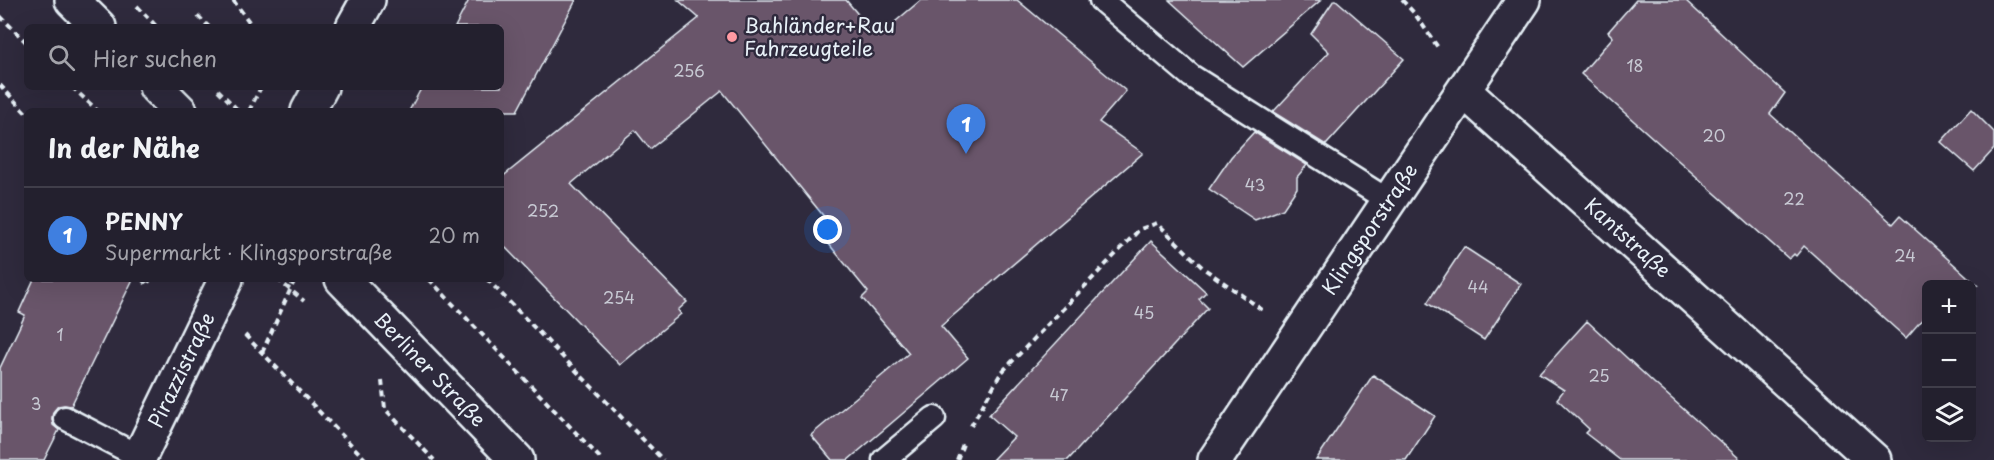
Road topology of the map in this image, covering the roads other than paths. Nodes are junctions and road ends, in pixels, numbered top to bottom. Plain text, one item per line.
1 (72, 0) edge
2 (368, 0) edge
3 (1101, 0) edge
4 (1524, 0) edge
5 (96, 24) edge
6 (355, 24) edge
7 (159, 90) edge
8 (319, 90) edge
9 (1464, 91) junction
10 (177, 108) edge
11 (310, 108) edge
12 (1389, 201) junction
13 (345, 282) edge
14 (220, 291) edge
15 (64, 418) dead end
16 (934, 418) dead end
17 (139, 458) edge
18 (517, 460) edge
19 (884, 460) edge
20 (1215, 460) edge
21 (1874, 460) edge

1 - 5 street
2 - 6 street
3 - 12 lane
4 - 9 street, Klingsporstraße
7 - 10 street
8 - 11 street
9 - 12 street, Klingsporstraße
9 - 21 street, Kantstraße
12 - 20 street, Klingsporstraße
13 - 18 street, Berliner Straße
14 - 17 street, Pirazzistraße
15 - 17 lane
16 - 19 lane

